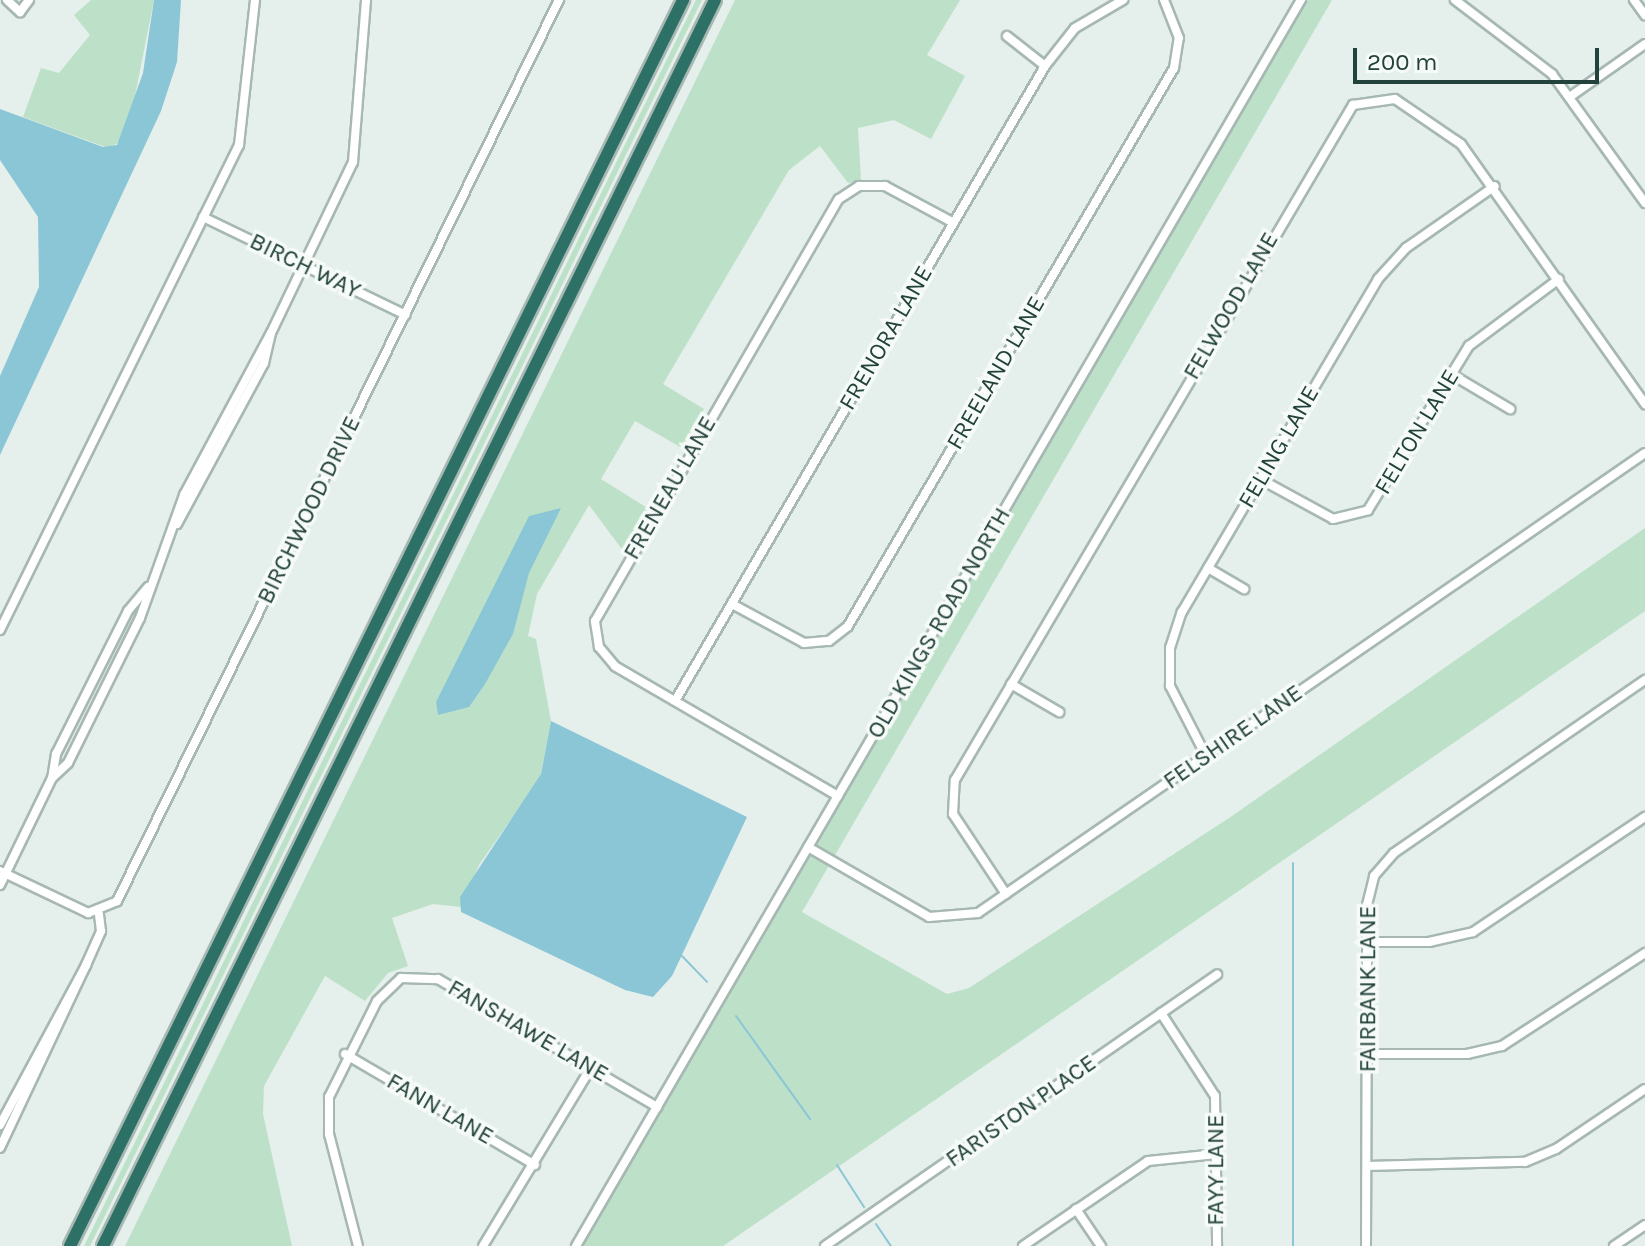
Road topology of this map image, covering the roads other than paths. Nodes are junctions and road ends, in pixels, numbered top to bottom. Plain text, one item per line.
1 (7, 0) edge
2 (29, 0) edge
3 (255, 0) edge
4 (366, 0) edge
5 (559, 0) edge
6 (683, 0) edge
7 (715, 0) edge
8 (1123, 0) edge
9 (1164, 0) edge
10 (1301, 0) edge
11 (1455, 0) edge
12 (1634, 0) edge
13 (1645, 15) edge
14 (1007, 36) dead end
15 (1645, 44) edge
16 (1045, 66) junction
17 (1571, 96) junction
18 (1645, 181) edge
19 (1495, 186) junction
20 (1634, 188) junction
21 (1645, 203) edge
22 (203, 217) junction
23 (954, 223) junction
24 (303, 266) junction
25 (1559, 279) junction
26 (406, 315) junction
27 (1451, 374) junction
28 (1645, 404) edge
29 (1510, 409) dead end
30 (1645, 453) edge
31 (1260, 479) junction
32 (1208, 568) junction
33 (148, 587) junction
34 (1244, 589) dead end
35 (732, 604) junction
36 (0, 630) edge
37 (1645, 680) edge
38 (1011, 684) junction
39 (675, 701) junction
40 (1059, 712) dead end
41 (1206, 756) junction
42 (52, 778) junction
43 (838, 796) junction
44 (1645, 817) edge
45 (808, 847) junction
46 (3, 872) edge
47 (0, 885) edge
48 (1006, 894) junction
49 (99, 914) junction
50 (1367, 942) junction
51 (1645, 953) edge
52 (86, 965) junction
53 (1217, 975) dead end
54 (1161, 1013) junction
55 (345, 1054) junction
56 (1367, 1054) junction
57 (591, 1068) junction
58 (1645, 1089) edge
59 (657, 1107) junction
60 (0, 1125) edge
61 (0, 1148) edge
62 (1217, 1154) junction
63 (535, 1165) junction
64 (1367, 1166) junction
65 (1076, 1209) junction
66 (1645, 1225) edge
67 (70, 1246) edge
68 (103, 1246) edge
69 (358, 1246) edge
70 (483, 1246) edge
71 (576, 1246) edge
72 (825, 1246) edge
73 (1023, 1246) edge
74 (1101, 1246) edge
75 (1217, 1246) edge
76 (1366, 1246) edge
77 (1614, 1246) edge

1 - 2 street
3 - 22 street
4 - 24 street
5 - 26 street, BIRCHWOOD DRIVE
6 - 67 highway
7 - 68 highway
8 - 16 street, FRENORA LANE
9 - 35 street, FREELAND LANE
10 - 43 street, OLD KINGS ROAD NORTH
11 - 17 street
12 - 13 street
14 - 16 street
15 - 17 street
16 - 23 street, FRENORA LANE
17 - 20 street
18 - 20 street
19 - 25 street, FELWOOD LANE
19 - 31 street, FELING LANE
19 - 38 street, FELWOOD LANE
20 - 21 street
22 - 24 street, BIRCH WAY
22 - 36 street
23 - 35 street, FRENORA LANE
23 - 39 street, FRENEAU LANE
24 - 26 street, BIRCH WAY
24 - 33 street
25 - 27 street, FELTON LANE
25 - 28 street, FELWOOD LANE
26 - 49 street, BIRCHWOOD DRIVE
27 - 29 street
27 - 31 street, FELTON LANE
30 - 41 street, FELSHIRE LANE
31 - 32 street, FELING LANE
32 - 34 street
32 - 41 street, FELING LANE
33 - 42 street
33 - 42 street
35 - 39 street, FRENORA LANE
37 - 50 street, FAIRBANK LANE
38 - 40 street
38 - 48 street, FELWOOD LANE
39 - 43 street, FRENEAU LANE
41 - 48 street, FELSHIRE LANE
42 - 46 street
43 - 45 street, OLD KINGS ROAD NORTH
44 - 50 street
45 - 48 street, FELSHIRE LANE
45 - 59 street, OLD KINGS ROAD NORTH
46 - 47 street
46 - 49 street
49 - 52 street
50 - 56 street, FAIRBANK LANE
51 - 56 street
52 - 60 street
52 - 61 street
53 - 54 street, FARISTON PLACE
54 - 62 street, FAYY LANE
54 - 72 street, FARISTON PLACE
55 - 57 street, FANSHAWE LANE
55 - 63 street, FANN LANE
55 - 69 street, FANSHAWE LANE
56 - 64 street, FAIRBANK LANE
57 - 59 street, FANSHAWE LANE
57 - 63 street
58 - 64 street
59 - 71 street, OLD KINGS ROAD NORTH
62 - 65 street
62 - 75 street, FAYY LANE
63 - 70 street
64 - 76 street, FAIRBANK LANE
65 - 73 street
65 - 74 street
66 - 77 street

